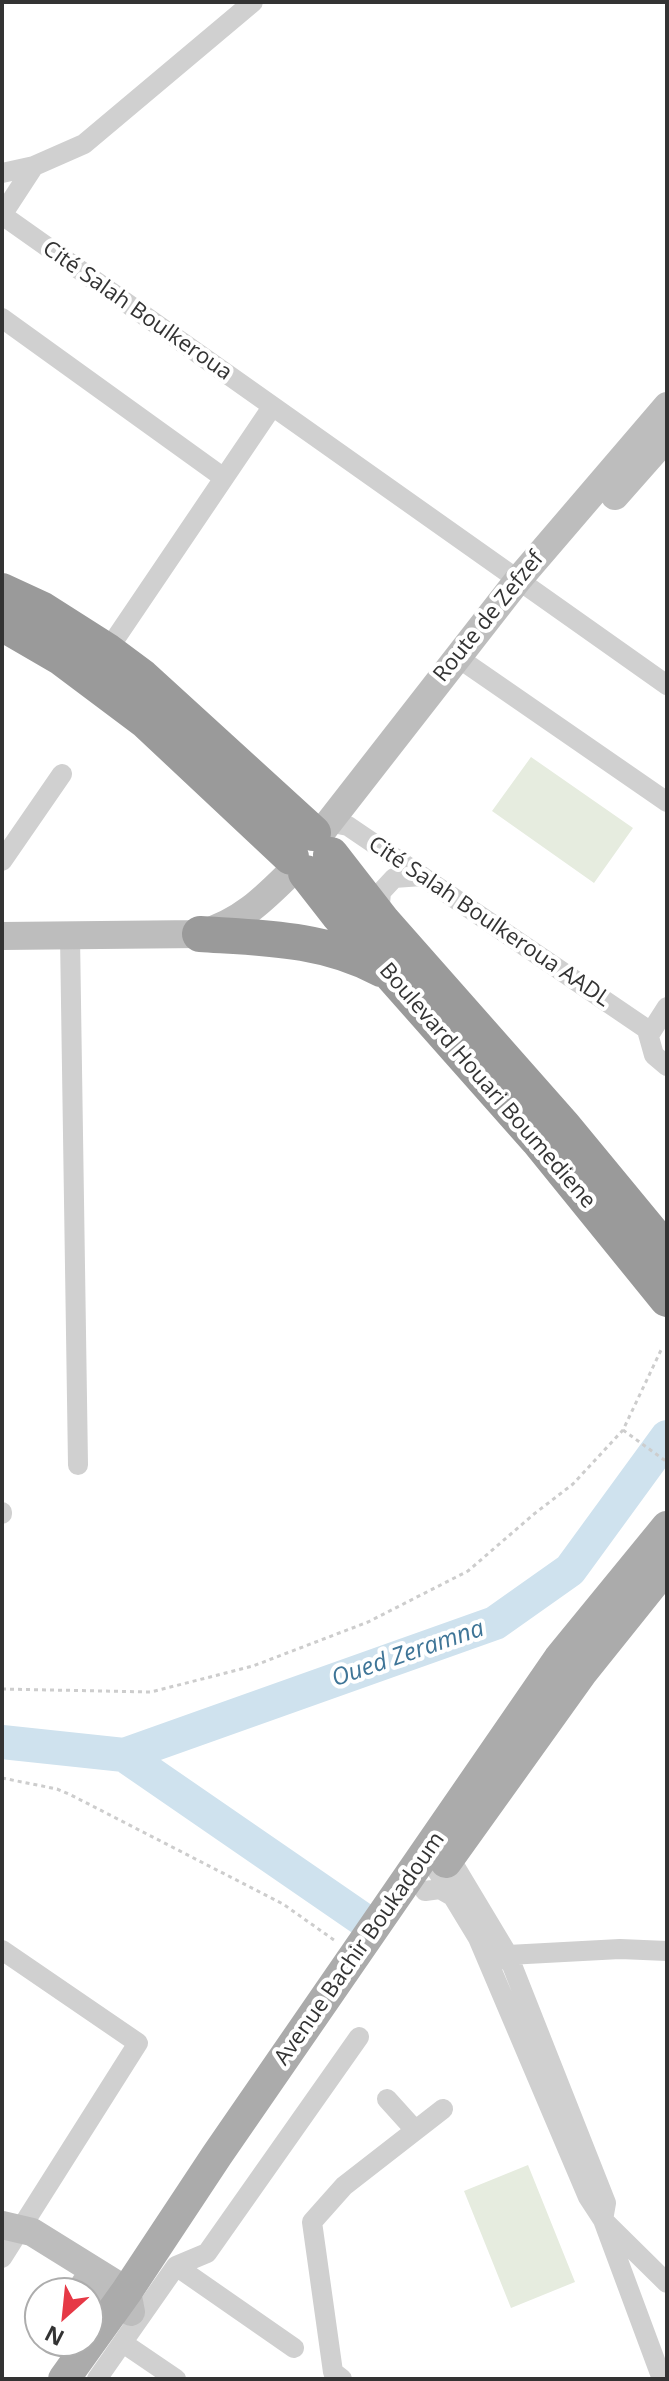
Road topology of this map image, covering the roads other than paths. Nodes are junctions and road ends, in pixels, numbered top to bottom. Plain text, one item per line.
1 (253, 2) edge
2 (34, 166) junction
3 (2, 173) edge
4 (2, 215) edge
5 (2, 318) edge
6 (667, 406) edge
7 (272, 407) junction
8 (667, 437) edge
9 (224, 478) junction
10 (525, 586) junction
11 (2, 591) edge
12 (2, 623) edge
13 (107, 651) junction
14 (464, 662) junction
15 (667, 685) edge
16 (62, 774) dead end
17 (667, 802) edge
18 (318, 846) junction
19 (2, 861) edge
20 (422, 876) junction
21 (379, 916) junction
22 (200, 934) junction
23 (2, 936) edge
24 (70, 936) junction
25 (393, 976) junction
26 (667, 1007) edge
27 (647, 1030) junction
28 (667, 1066) edge
29 (667, 1252) edge
30 (667, 1299) edge
31 (78, 1465) dead end
32 (667, 1527) edge
33 (667, 1566) edge
34 (446, 1866) junction
35 (2, 1950) edge
36 (667, 1951) edge
37 (499, 1960) junction
38 (359, 2037) dead end
39 (387, 2099) dead end
40 (443, 2109) dead end
41 (415, 2130) junction
42 (603, 2220) junction
43 (8, 2240) edge
44 (176, 2266) junction
45 (88, 2277) edge
46 (98, 2277) edge
47 (667, 2283) edge
48 (104, 2289) edge
49 (126, 2307) junction
50 (294, 2348) dead end
51 (64, 2379) edge
52 (83, 2379) edge
53 (97, 2379) edge
54 (176, 2379) edge
55 (342, 2379) edge
56 (662, 2379) edge

1 - 2 street
2 - 3 street
2 - 4 street
4 - 7 street, Cité Salah Boulkeroua
5 - 9 street
6 - 10 main road, Route de Zefzef
7 - 9 street
7 - 10 street, Cité Salah Boulkeroua
8 - 10 main road, Route de Zefzef
9 - 13 street
10 - 14 main road, Route de Zefzef
10 - 15 street
11 - 13 highway, Boulevard Houari Boumediene
12 - 18 highway, Boulevard Houari Boumediene
13 - 18 highway, Boulevard Houari Boumediene
14 - 17 street
14 - 18 main road, Route de Zefzef
16 - 19 street
18 - 20 street, Cité Salah Boulkeroua AADL
18 - 21 highway, Boulevard Houari Boumediene
18 - 22 main road, Route de Zefzef
18 - 25 highway, Boulevard Houari Boumediene
20 - 21 street
20 - 27 street, Cité Salah Boulkeroua AADL
21 - 29 highway, Boulevard Houari Boumediene
22 - 24 main road
22 - 25 highway
23 - 24 main road
24 - 31 street
25 - 30 highway, Boulevard Houari Boumediene
26 - 27 street
27 - 28 street, Cité Salah Boulkeroua AADL
32 - 34 main road, Avenue Bachir Boukadoum
33 - 34 main road, Avenue Bachir Boukadoum
34 - 37 street
34 - 37 street
34 - 49 main road, Avenue Bachir Boukadoum
34 - 49 main road, Avenue Bachir Boukadoum
35 - 43 street
36 - 37 street
37 - 42 street
38 - 44 street
39 - 41 street
40 - 41 street
41 - 55 street
42 - 47 street
42 - 56 street
43 - 45 main road
44 - 49 street
44 - 50 street
46 - 49 main road
48 - 49 main road
49 - 51 main road, Avenue Bachir Boukadoum
49 - 52 main road, Avenue Bachir Boukadoum
49 - 53 street
49 - 54 street

